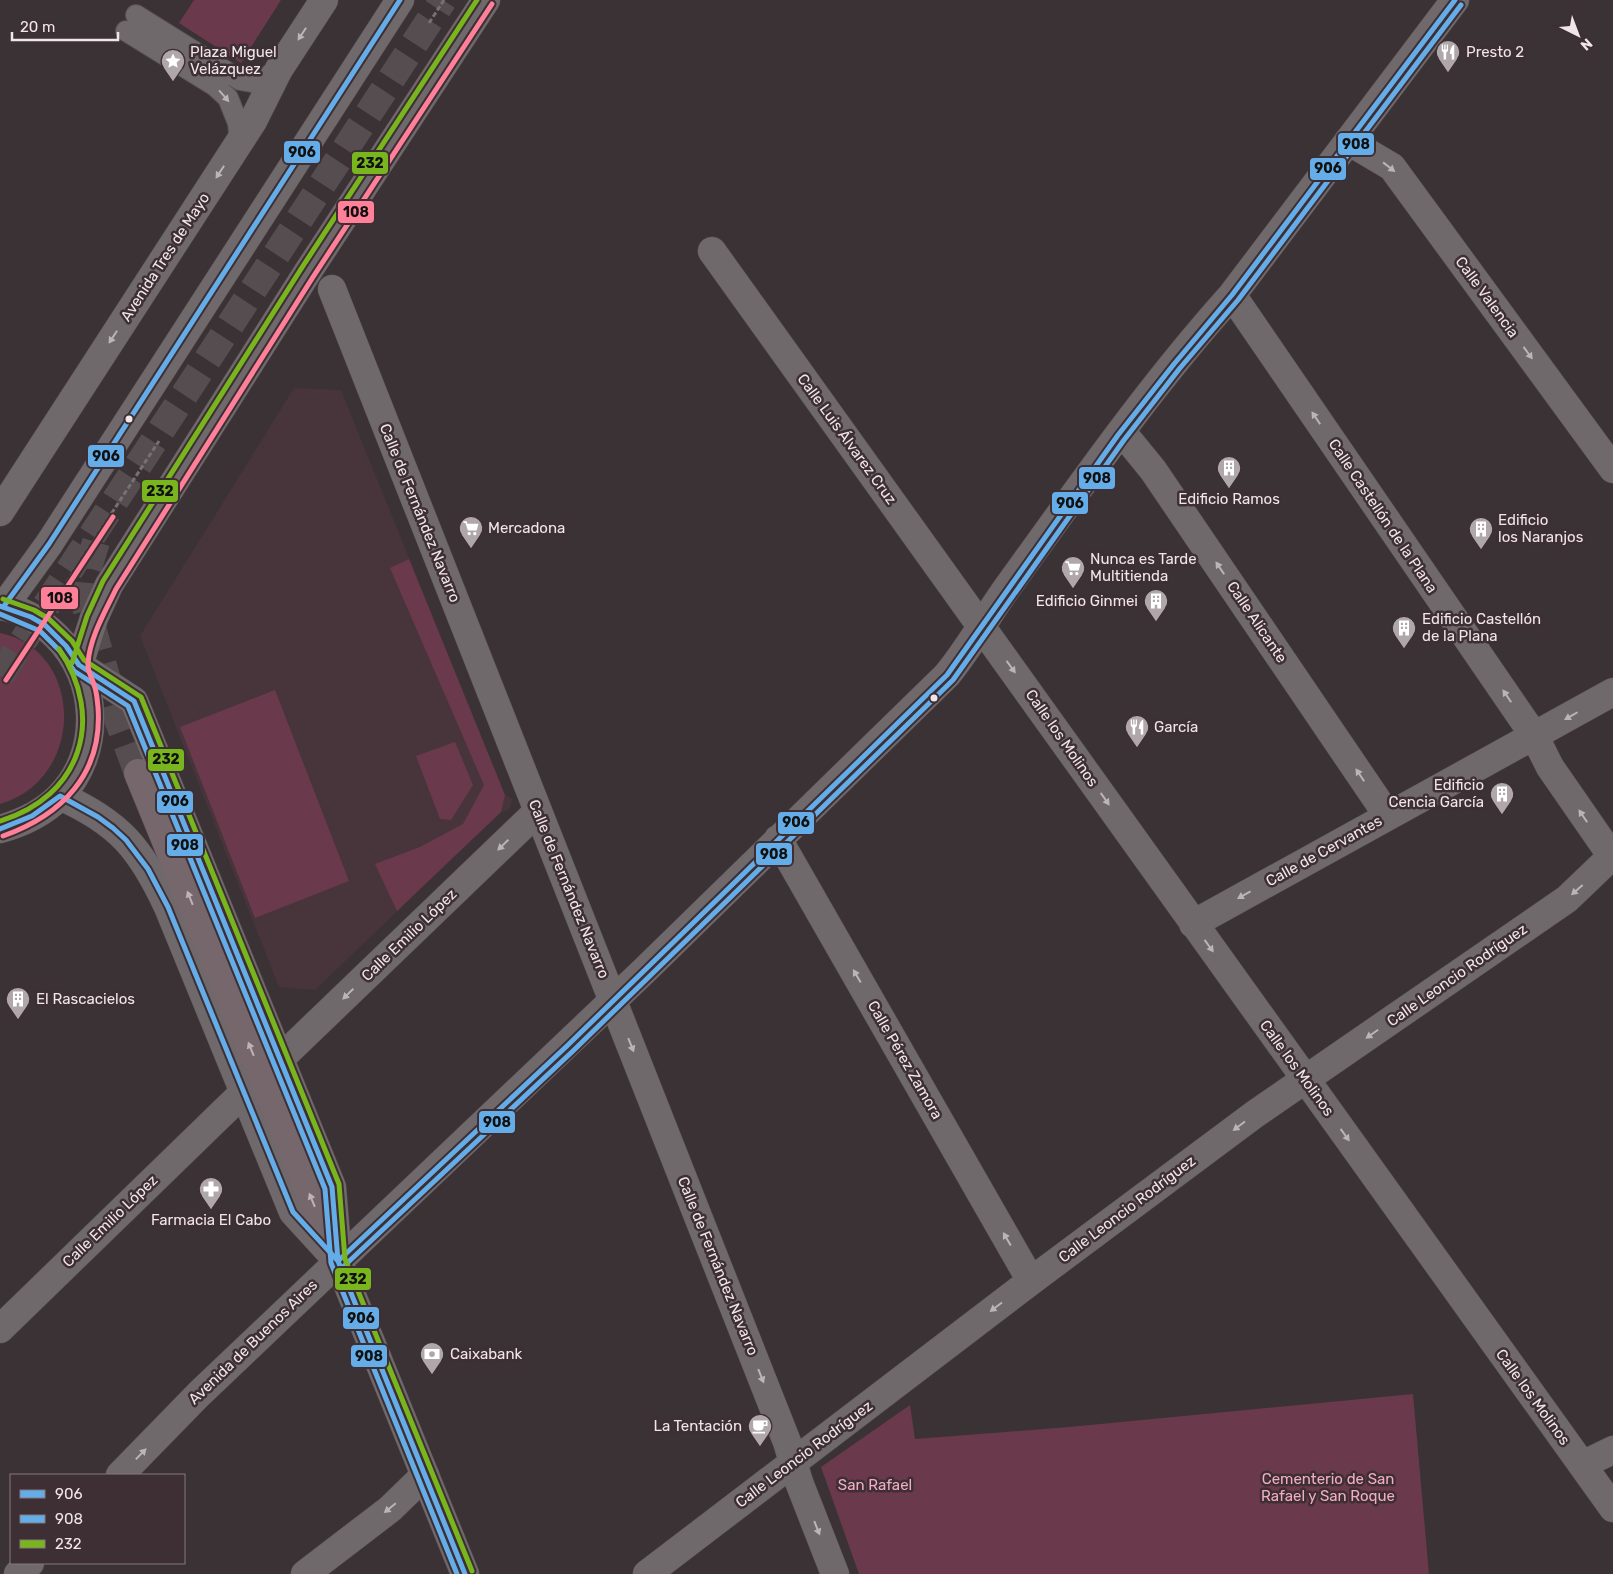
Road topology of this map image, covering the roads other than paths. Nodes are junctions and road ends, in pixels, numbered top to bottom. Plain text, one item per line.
1 (324, 0) edge
2 (400, 0) edge
3 (486, 0) edge
4 (1455, 0) edge
5 (279, 69) junction
6 (1348, 141) junction
7 (240, 142) junction
8 (712, 251) dead end
9 (332, 289) dead end
10 (1232, 295) junction
11 (1122, 432) junction
12 (1613, 470) edge
13 (0, 512) edge
14 (2, 606) edge
15 (982, 627) junction
16 (79, 665) junction
17 (1613, 692) edge
18 (1534, 737) junction
19 (138, 773) tunnel mouth
20 (60, 796) junction
21 (538, 811) junction
22 (1388, 816) junction
23 (0, 829) edge
24 (778, 839) junction
25 (1613, 856) edge
26 (1193, 924) junction
27 (613, 1000) junction
28 (280, 1059) junction
29 (1305, 1079) junction
30 (243, 1093) junction
31 (338, 1261) junction
32 (1031, 1281) junction
33 (0, 1329) edge
34 (1613, 1450) edge
35 (793, 1462) junction
36 (1582, 1465) junction
37 (121, 1474) edge
38 (425, 1475) junction
39 (1613, 1508) edge
40 (29, 1564) edge
41 (18, 1574) edge
42 (305, 1574) edge
43 (465, 1574) edge
44 (647, 1574) edge
45 (835, 1574) edge

1 -> 5 street, Avenida Tres de Mayo
2 - 14 street
3 - 16 street
4 - 6 street, Avenida de Buenos Aires
5 - 7 street, Avenida Tres de Mayo
5 -> 7 lane
6 - 10 street, Avenida de Buenos Aires
6 -> 12 street, Calle Valencia
7 -> 13 street, Avenida Tres de Mayo
8 - 15 street, Calle Luis Álvarez Cruz
9 - 21 street, Calle de Fernández Navarro
10 - 11 street, Avenida de Buenos Aires
18 -> 10 street, Calle Castellón de la Plana
11 - 15 street, Avenida de Buenos Aires
22 -> 11 street, Calle Alicante
14 - 16 street
15 - 24 street, Avenida de Buenos Aires
15 -> 26 street, Calle los Molinos
16 - 20 street
16 - 28 street
17 -> 18 street, Calle de Cervantes
18 - 22 street, Calle de Cervantes
25 -> 18 street, Calle Castellón de la Plana
31 -> 19 highway
20 - 23 street
20 - 30 street
21 - 27 street, Calle de Fernández Navarro
21 -> 28 street, Calle Emilio López
22 -> 26 street, Calle de Cervantes
24 - 27 street, Avenida de Buenos Aires
32 -> 24 street, Calle Pérez Zamora
25 -> 29 street, Calle Leoncio Rodríguez
26 -> 29 street, Calle los Molinos
27 - 31 street, Avenida de Buenos Aires
27 -> 35 street, Calle de Fernández Navarro
28 - 31 street
29 -> 32 street, Calle Leoncio Rodríguez
29 -> 36 street, Calle los Molinos
30 - 31 street
30 - 33 street, Calle Emilio López
37 -> 31 street, Avenida de Buenos Aires
31 - 38 street
32 -> 35 street, Calle Leoncio Rodríguez
34 - 36 street
35 - 44 street, Calle Leoncio Rodríguez
35 -> 45 street, Calle de Fernández Navarro
36 - 39 street, Calle los Molinos
38 -> 42 street
38 - 43 street
40 - 41 street

